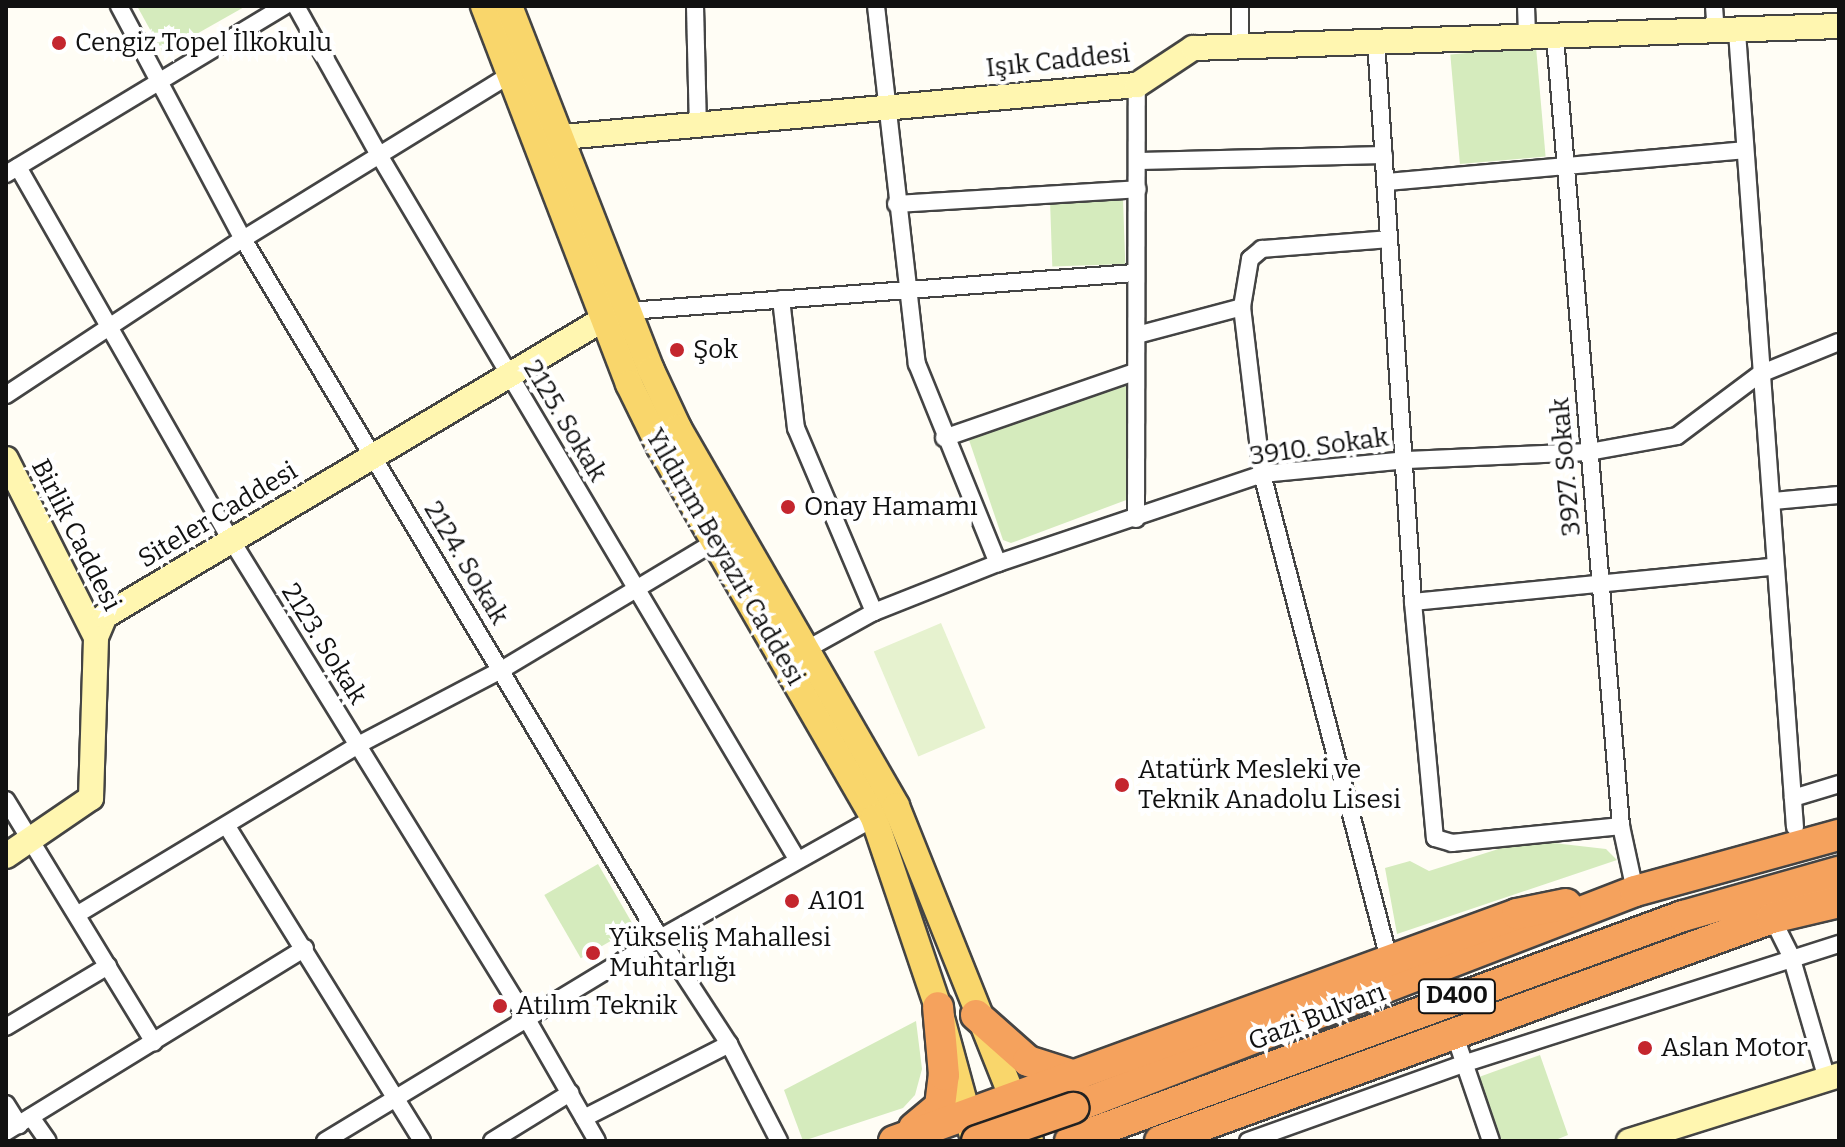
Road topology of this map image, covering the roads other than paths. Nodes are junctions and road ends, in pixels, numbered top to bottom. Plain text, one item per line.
1 (119, 6) edge
2 (285, 6) edge
3 (296, 6) edge
4 (484, 6) edge
5 (509, 6) edge
6 (695, 6) edge
7 (876, 6) edge
8 (1240, 6) edge
9 (1526, 6) edge
10 (1714, 6) edge
11 (1839, 26) edge
12 (1726, 32) junction
13 (1527, 37) junction
14 (1555, 37) junction
15 (1376, 41) junction
16 (1240, 46) junction
17 (510, 75) junction
18 (157, 84) junction
19 (1137, 85) junction
20 (885, 106) junction
21 (698, 125) junction
22 (563, 137) junction
23 (1744, 150) junction
24 (379, 155) junction
25 (1384, 155) junction
26 (1139, 161) junction
27 (1563, 165) junction
28 (12, 170) edge
29 (1387, 182) junction
30 (1138, 189) junction
31 (896, 204) junction
32 (243, 239) junction
33 (1389, 239) junction
34 (1134, 273) junction
35 (907, 287) junction
36 (781, 299) junction
37 (1242, 307) junction
38 (618, 314) junction
39 (112, 327) junction
40 (1137, 335) junction
41 (1839, 342) edge
42 (1135, 372) junction
43 (509, 374) junction
44 (1760, 374) junction
45 (6, 395) edge
46 (944, 438) junction
47 (1589, 452) junction
48 (373, 455) junction
49 (6, 459) edge
50 (1407, 460) junction
51 (1262, 474) junction
52 (1839, 495) edge
53 (1773, 501) junction
54 (1136, 519) junction
55 (230, 538) junction
56 (716, 541) junction
57 (998, 563) junction
58 (1772, 567) junction
59 (1600, 583) junction
60 (638, 586) junction
61 (1413, 602) junction
62 (874, 612) junction
63 (96, 637) junction
64 (809, 648) junction
65 (503, 669) junction
66 (358, 745) junction
67 (1839, 784) edge
68 (6, 800) edge
69 (1794, 812) junction
70 (1839, 814) edge
71 (874, 818) junction
72 (1621, 826) junction
73 (228, 828) junction
74 (1839, 835) edge
75 (31, 841) junction
76 (6, 856) edge
77 (797, 859) junction
78 (1711, 868) junction
79 (1839, 872) edge
80 (1635, 891) junction
81 (1839, 902) edge
82 (78, 914) junction
83 (1683, 916) junction
84 (1772, 918) junction
85 (660, 938) junction
86 (1839, 944) edge
87 (305, 948) junction
88 (1791, 956) junction
89 (1389, 959) junction
90 (108, 966) junction
91 (938, 1007) junction
92 (976, 1015) junction
93 (528, 1021) junction
94 (6, 1027) edge
95 (1454, 1033) junction
96 (154, 1042) junction
97 (729, 1044) junction
98 (1463, 1064) junction
99 (1078, 1077) junction
100 (1836, 1078) edge
101 (570, 1093) junction
102 (1016, 1096) junction
103 (395, 1100) junction
104 (6, 1104) edge
105 (964, 1109) junction
106 (584, 1118) junction
107 (19, 1125) edge
108 (1671, 1135) edge
109 (1075, 1139) edge
110 (48, 1141) edge
111 (325, 1141) edge
112 (422, 1141) edge
113 (492, 1141) edge
114 (597, 1141) edge
115 (779, 1141) edge
116 (893, 1141) edge
117 (976, 1141) edge
118 (1030, 1141) edge
119 (1160, 1141) edge
120 (1248, 1141) edge
121 (1491, 1141) edge
122 (1629, 1141) edge

1 - 18 street, 2124. Sokak
2 - 18 street
3 - 24 street, 2125. Sokak
4 - 17 main road, Yıldırım Beyazıt Caddesi
5 - 22 main road, Yıldırım Beyazıt Caddesi
6 - 21 street
7 - 20 street
8 - 16 street
9 - 13 street
10 - 12 street
11 - 12 street, Işık Caddesi
12 - 14 street, Işık Caddesi
12 - 23 street
13 - 14 street, Işık Caddesi
13 - 15 street, Işık Caddesi
14 - 27 street, 3927. Sokak
15 - 16 street, Işık Caddesi
15 - 25 street
16 - 19 street, Işık Caddesi
17 - 24 street
17 - 38 main road, Yıldırım Beyazıt Caddesi
18 - 28 street
18 - 32 street, 2124. Sokak
19 - 20 street, Işık Caddesi
19 - 26 street
20 - 21 street, Işık Caddesi
20 - 31 street
21 - 22 street, Işık Caddesi
22 - 38 main road, Yıldırım Beyazıt Caddesi
23 - 27 street
23 - 44 street
24 - 32 street
24 - 43 street, 2125. Sokak
25 - 26 street
25 - 29 street
26 - 30 street
27 - 29 street
27 - 47 street, 3927. Sokak
28 - 39 street, 2123. Sokak
29 - 33 street
30 - 31 street
30 - 34 street
31 - 35 street
32 - 39 street
32 - 48 street, 2124. Sokak
33 - 37 street
33 - 50 street
34 - 35 street
34 - 40 street
35 - 36 street
35 - 46 street
36 - 38 street
36 - 62 street
37 - 40 street
37 - 51 street
38 - 43 street, Siteler Caddesi
38 - 56 main road, Yıldırım Beyazıt Caddesi
38 - 64 main road, Yıldırım Beyazıt Caddesi
39 - 45 street
39 - 55 street, 2123. Sokak
40 - 42 street
41 - 44 street, 3910. Sokak
42 - 46 street
42 - 54 street
43 - 48 street, Siteler Caddesi
43 - 60 street, 2125. Sokak
44 - 47 street, 3910. Sokak
44 - 53 street
46 - 57 street
47 - 50 street, 3910. Sokak
47 - 59 street, 3927. Sokak
48 - 55 street, Siteler Caddesi
48 - 65 street, 2124. Sokak
49 - 63 street, Birlik Caddesi
50 - 51 street, 3910. Sokak
50 - 61 street
51 - 54 street, 3910. Sokak
51 - 89 street
52 - 53 street
53 - 58 street
54 - 57 street, 3910. Sokak
55 - 63 street, Siteler Caddesi
55 - 66 street, 2123. Sokak
56 - 60 street
56 - 71 main road, Yıldırım Beyazıt Caddesi
57 - 62 street, 3910. Sokak
58 - 59 street
58 - 69 street
59 - 61 street
59 - 72 street, 3927. Sokak
60 - 65 street
60 - 77 street, 2125. Sokak
61 - 72 street
62 - 64 street, 3910. Sokak
63 - 75 street
64 - 92 main road, Yıldırım Beyazıt Caddesi
65 - 66 street
65 - 85 street, 2124. Sokak
66 - 73 street
66 - 93 street, 2123. Sokak
67 - 69 street
68 - 75 street
69 - 70 highway
69 - 78 highway
71 - 77 street
71 - 91 main road, Yıldırım Beyazıt Caddesi
72 - 80 street, 3927. Sokak
73 - 82 street
73 - 87 street
74 - 78 highway, Gazi Bulvarı / D400
75 - 76 street
75 - 82 street
77 - 85 street
78 - 80 highway, Gazi Bulvarı / D400
79 - 83 highway, Gazi Bulvarı / D400
80 - 89 highway
80 - 117 highway, Gazi Bulvarı / D400, bridge
81 - 84 highway
82 - 90 street
83 - 95 highway
83 - 109 highway, Gazi Bulvarı / D400
84 - 88 street
84 - 95 highway
85 - 93 street
85 - 97 street, 2124. Sokak
86 - 88 street
87 - 96 street
87 - 103 street
88 - 98 street
88 - 100 street
89 - 99 highway
90 - 94 street
90 - 96 street
91 - 105 main road, Yıldırım Beyazıt Caddesi
91 - 116 highway
92 - 99 highway
92 - 102 main road, Yıldırım Beyazıt Caddesi
93 - 101 street, 2123. Sokak
93 - 103 street
95 - 98 street
95 - 119 highway
96 - 107 street
97 - 106 street
97 - 115 street, 2124. Sokak
98 - 120 street
98 - 121 street
99 - 102 highway
100 - 108 street
101 - 106 street, 2123. Sokak
101 - 113 street
102 - 105 highway
102 - 118 main road, Yıldırım Beyazıt Caddesi
103 - 111 street
103 - 112 street
104 - 107 street
105 - 116 highway
105 - 117 main road, Yıldırım Beyazıt Caddesi
106 - 114 street, 2123. Sokak
107 - 110 street
108 - 122 street

